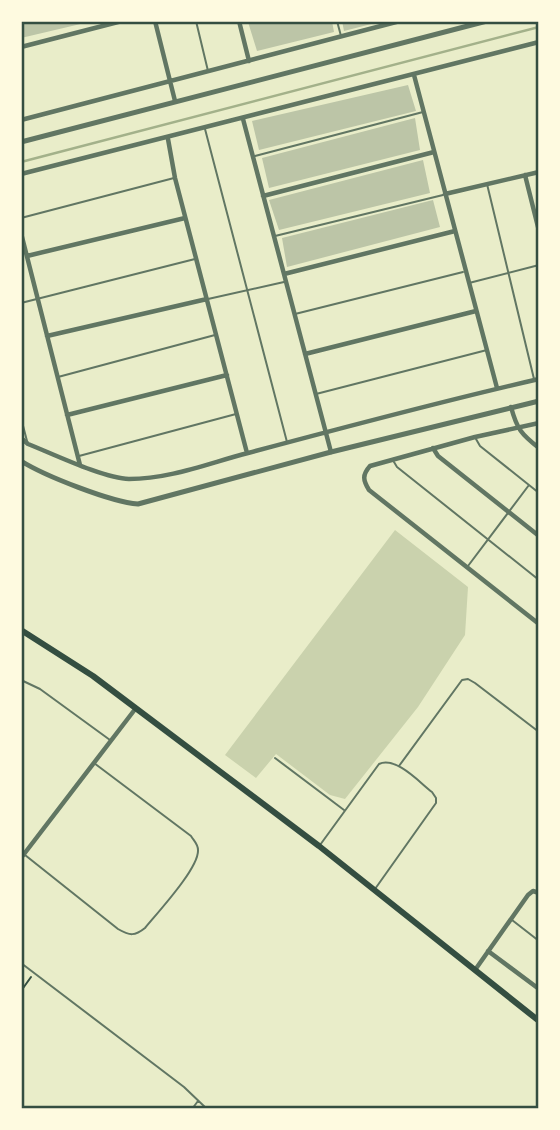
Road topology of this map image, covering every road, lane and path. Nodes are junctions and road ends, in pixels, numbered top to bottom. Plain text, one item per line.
1 (122, 21) edge
2 (155, 21) edge
3 (196, 21) edge
4 (239, 21) edge
5 (337, 21) edge
6 (400, 21) edge
7 (487, 21) edge
8 (341, 37) junction
9 (539, 42) edge
10 (21, 47) edge
11 (249, 61) junction
12 (208, 72) junction
13 (414, 74) junction
14 (170, 81) junction
15 (175, 102) junction
16 (424, 112) junction
17 (243, 119) junction
18 (21, 120) edge
19 (205, 129) junction
20 (168, 139) junction
21 (21, 142) edge
22 (434, 152) junction
23 (253, 157) junction
24 (539, 172) edge
25 (21, 174) edge
26 (525, 175) junction
27 (175, 178) junction
28 (487, 184) junction
29 (445, 194) junction
30 (263, 196) junction
31 (21, 218) edge
32 (186, 218) junction
33 (455, 231) junction
34 (539, 231) edge
35 (21, 233) edge
36 (274, 237) junction
37 (27, 256) junction
38 (196, 258) junction
39 (539, 265) edge
40 (466, 271) junction
41 (509, 272) junction
42 (284, 274) junction
43 (286, 282) junction
44 (469, 283) junction
45 (247, 290) junction
46 (38, 299) junction
47 (207, 299) junction
48 (21, 303) edge
49 (476, 311) junction
50 (294, 314) junction
51 (216, 334) junction
52 (47, 336) junction
53 (487, 350) junction
54 (305, 354) junction
55 (227, 375) junction
56 (58, 377) junction
57 (537, 380) edge
58 (497, 388) junction
59 (315, 394) junction
60 (539, 401) edge
61 (511, 407) junction
62 (237, 413) junction
63 (67, 415) junction
64 (21, 418) edge
65 (539, 423) edge
66 (517, 427) junction
67 (326, 433) junction
68 (475, 437) junction
69 (21, 438) edge
70 (287, 443) junction
71 (28, 444) junction
72 (539, 448) edge
73 (433, 449) junction
74 (331, 452) junction
75 (247, 453) junction
76 (78, 457) junction
77 (393, 459) junction
78 (21, 461) edge
79 (80, 465) junction
80 (530, 485) junction
81 (539, 493) edge
82 (509, 512) junction
83 (539, 536) edge
84 (488, 540) junction
85 (467, 567) junction
86 (539, 580) edge
87 (539, 624) edge
88 (21, 630) edge
89 (21, 680) edge
90 (136, 708) junction
91 (539, 732) edge
92 (111, 741) junction
93 (275, 758) dead end
94 (94, 763) junction
95 (398, 767) junction
96 (345, 811) junction
97 (319, 846) junction
98 (22, 856) edge
99 (374, 890) junction
100 (536, 892) edge
101 (511, 919) junction
102 (539, 941) edge
103 (488, 951) junction
104 (21, 964) edge
105 (475, 970) junction
106 (34, 973) junction
107 (539, 989) edge
108 (21, 991) edge
109 (539, 1021) edge
110 (199, 1100) junction
111 (192, 1109) edge
112 (207, 1109) edge

1 - 10 street
2 - 14 street
3 - 12 lane
4 - 11 street
5 - 8 lane
6 - 8 street
7 - 15 street
8 - 11 street
9 - 13 street
11 - 12 street
12 - 14 street
13 - 16 street
13 - 17 street
14 - 15 street
14 - 18 street
15 - 21 street
16 - 22 street
16 - 23 lane
17 - 19 street
17 - 23 street
19 - 20 street
19 - 45 lane
20 - 25 street
20 - 27 street
22 - 29 street
22 - 30 street
23 - 30 street
24 - 26 street
26 - 28 street
26 - 34 street
27 - 31 lane
27 - 32 street
28 - 29 street
28 - 41 lane
29 - 33 street
29 - 36 lane
30 - 36 street
32 - 37 street
32 - 38 street
33 - 40 street
33 - 42 street
35 - 37 street
36 - 42 street
37 - 46 street
38 - 46 lane
38 - 47 street
39 - 41 lane
40 - 44 street
40 - 50 lane
41 - 44 lane
41 - 57 lane
42 - 43 street
43 - 45 lane
43 - 50 street
44 - 49 street
45 - 47 lane
45 - 70 lane
46 - 48 lane
46 - 52 street
47 - 51 street
47 - 52 street
49 - 53 street
49 - 54 street
50 - 54 street
51 - 55 street
51 - 56 lane
52 - 56 street
53 - 58 street
53 - 59 lane
54 - 59 street
55 - 62 street
55 - 63 street
56 - 63 street
57 - 58 street
58 - 67 street
59 - 67 street
60 - 61 street
61 - 66 street
61 - 74 street
62 - 75 street
62 - 76 lane
63 - 76 street
64 - 71 lane
65 - 66 street
66 - 68 street
66 - 72 street
67 - 70 street
67 - 74 street
68 - 73 street
68 - 80 lane
69 - 71 street
70 - 75 street
71 - 79 street
73 - 77 street
73 - 82 street
74 - 78 street
75 - 79 street
76 - 79 street
77 - 84 lane
77 - 85 street
80 - 81 lane
80 - 82 lane
82 - 83 street
82 - 84 lane
84 - 85 lane
84 - 86 lane
85 - 87 street
88 - 90 main road
89 - 92 lane
90 - 92 street
90 - 97 main road
91 - 95 lane
92 - 94 street
93 - 96 lane
94 - 98 street
94 - 98 lane
95 - 96 lane
95 - 99 lane
96 - 97 lane
97 - 99 main road
99 - 105 main road
100 - 101 street
101 - 102 lane
101 - 103 street
103 - 105 street
103 - 107 street
104 - 106 lane
105 - 109 main road
106 - 108 path
106 - 110 lane
110 - 111 lane
110 - 112 lane

